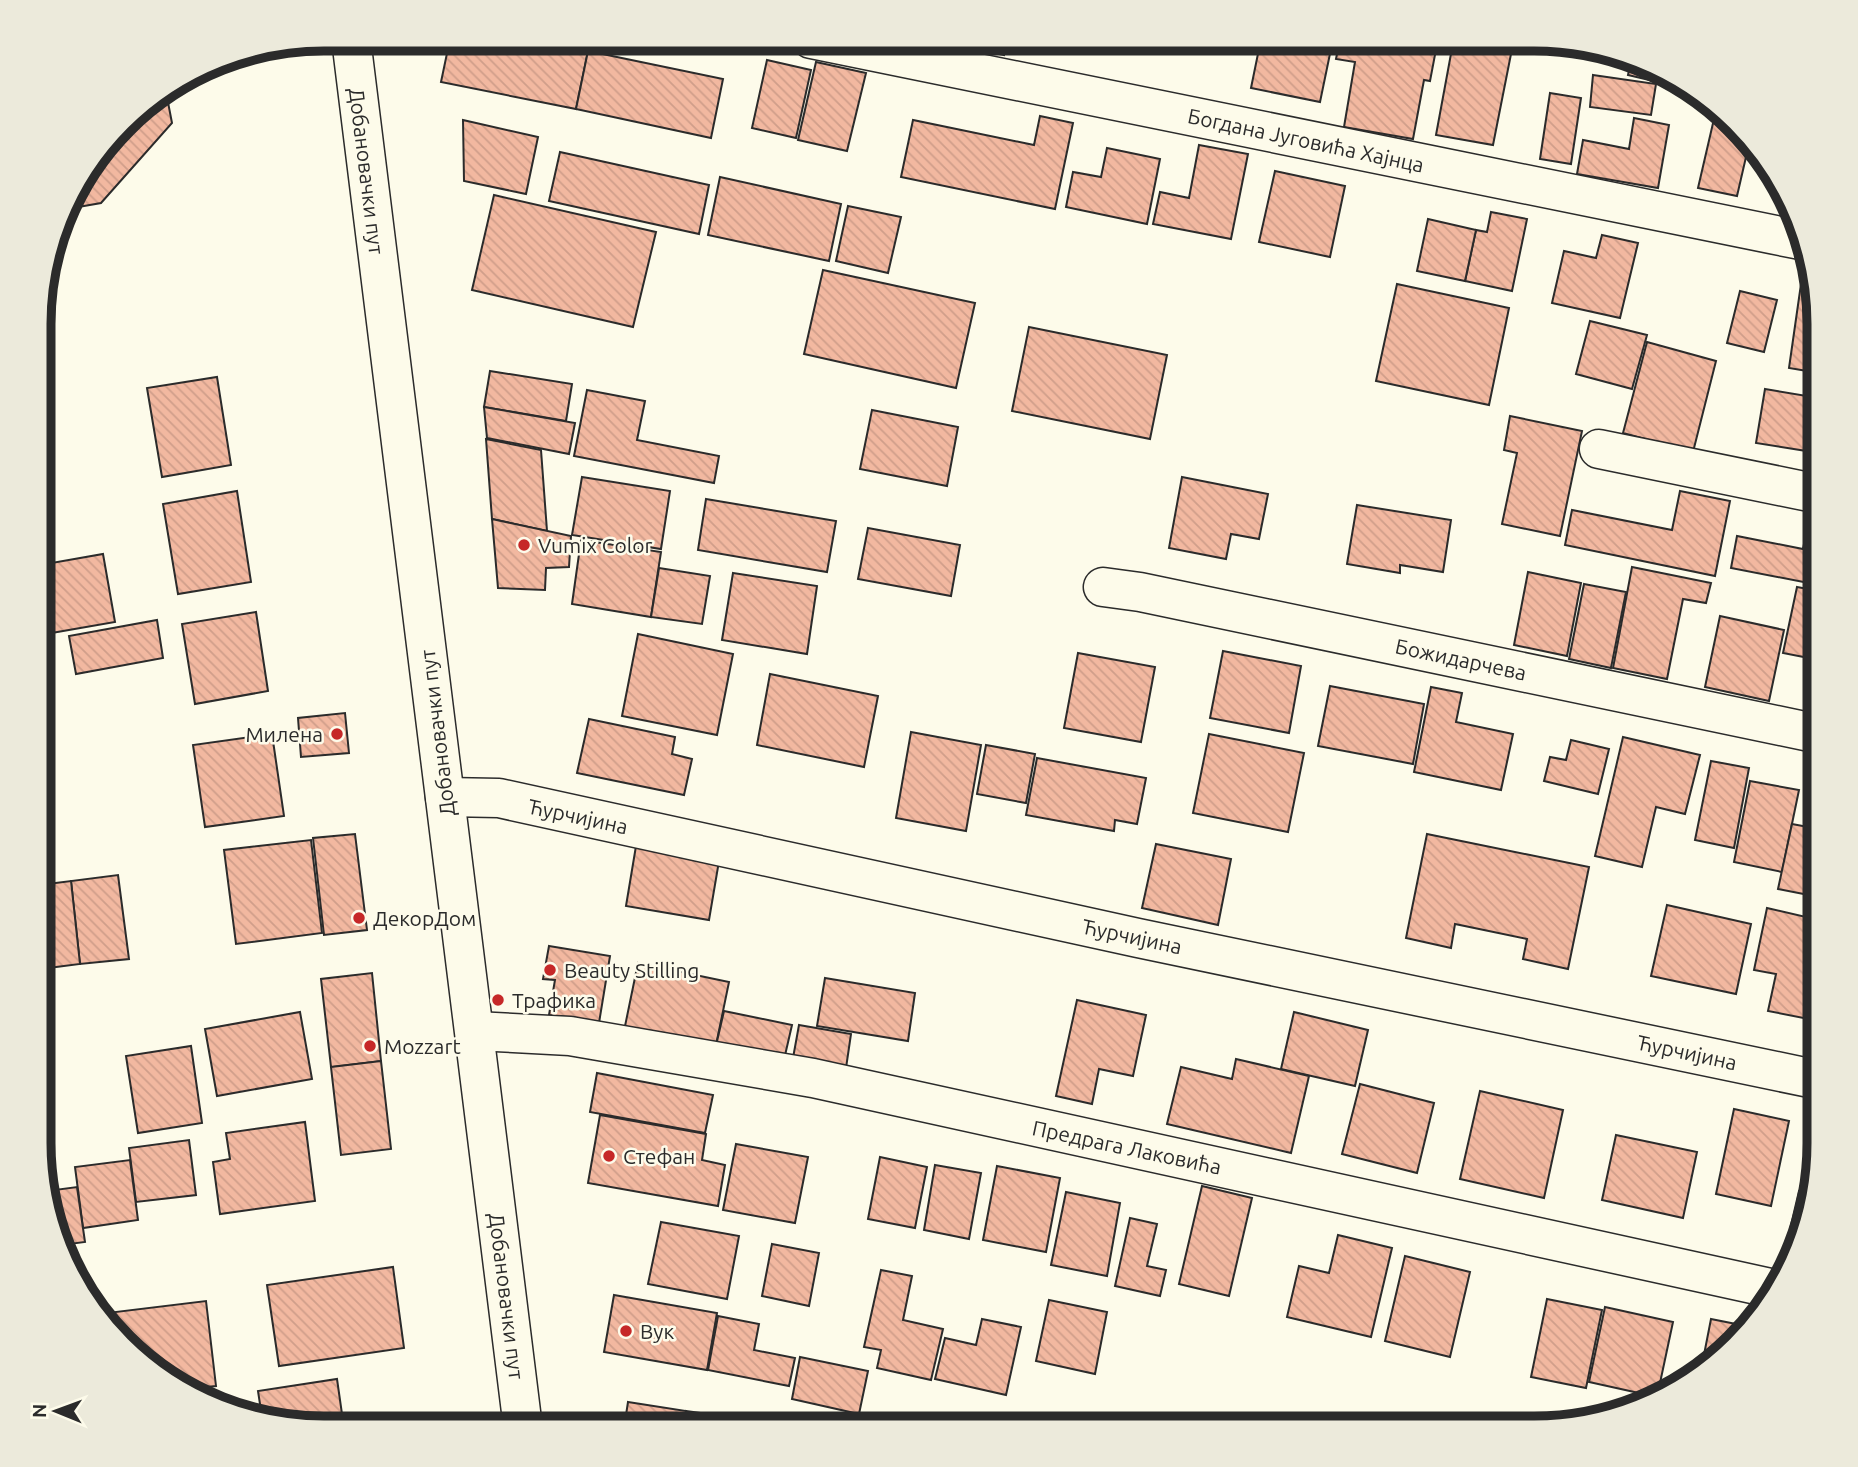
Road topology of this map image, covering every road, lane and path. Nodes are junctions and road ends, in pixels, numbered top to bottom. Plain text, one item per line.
1 (353, 51) edge
2 (870, 51) edge
3 (1794, 239) edge
4 (1599, 449) dead end
5 (1807, 492) edge
6 (1103, 587) dead end
7 (1807, 731) edge
8 (445, 797) junction
9 (475, 1031) junction
10 (1807, 1077) edge
11 (1766, 1287) edge
12 (521, 1416) edge

1 - 8 street, Добановачки пут
2 - 3 street, Богдана Југовића Хајнца
4 - 5 street
6 - 7 street, Божидарчева
8 - 9 street, Добановачки пут
8 - 10 street, Ћурчијина
9 - 11 street, Предрага Лаковића
9 - 12 street, Добановачки пут

